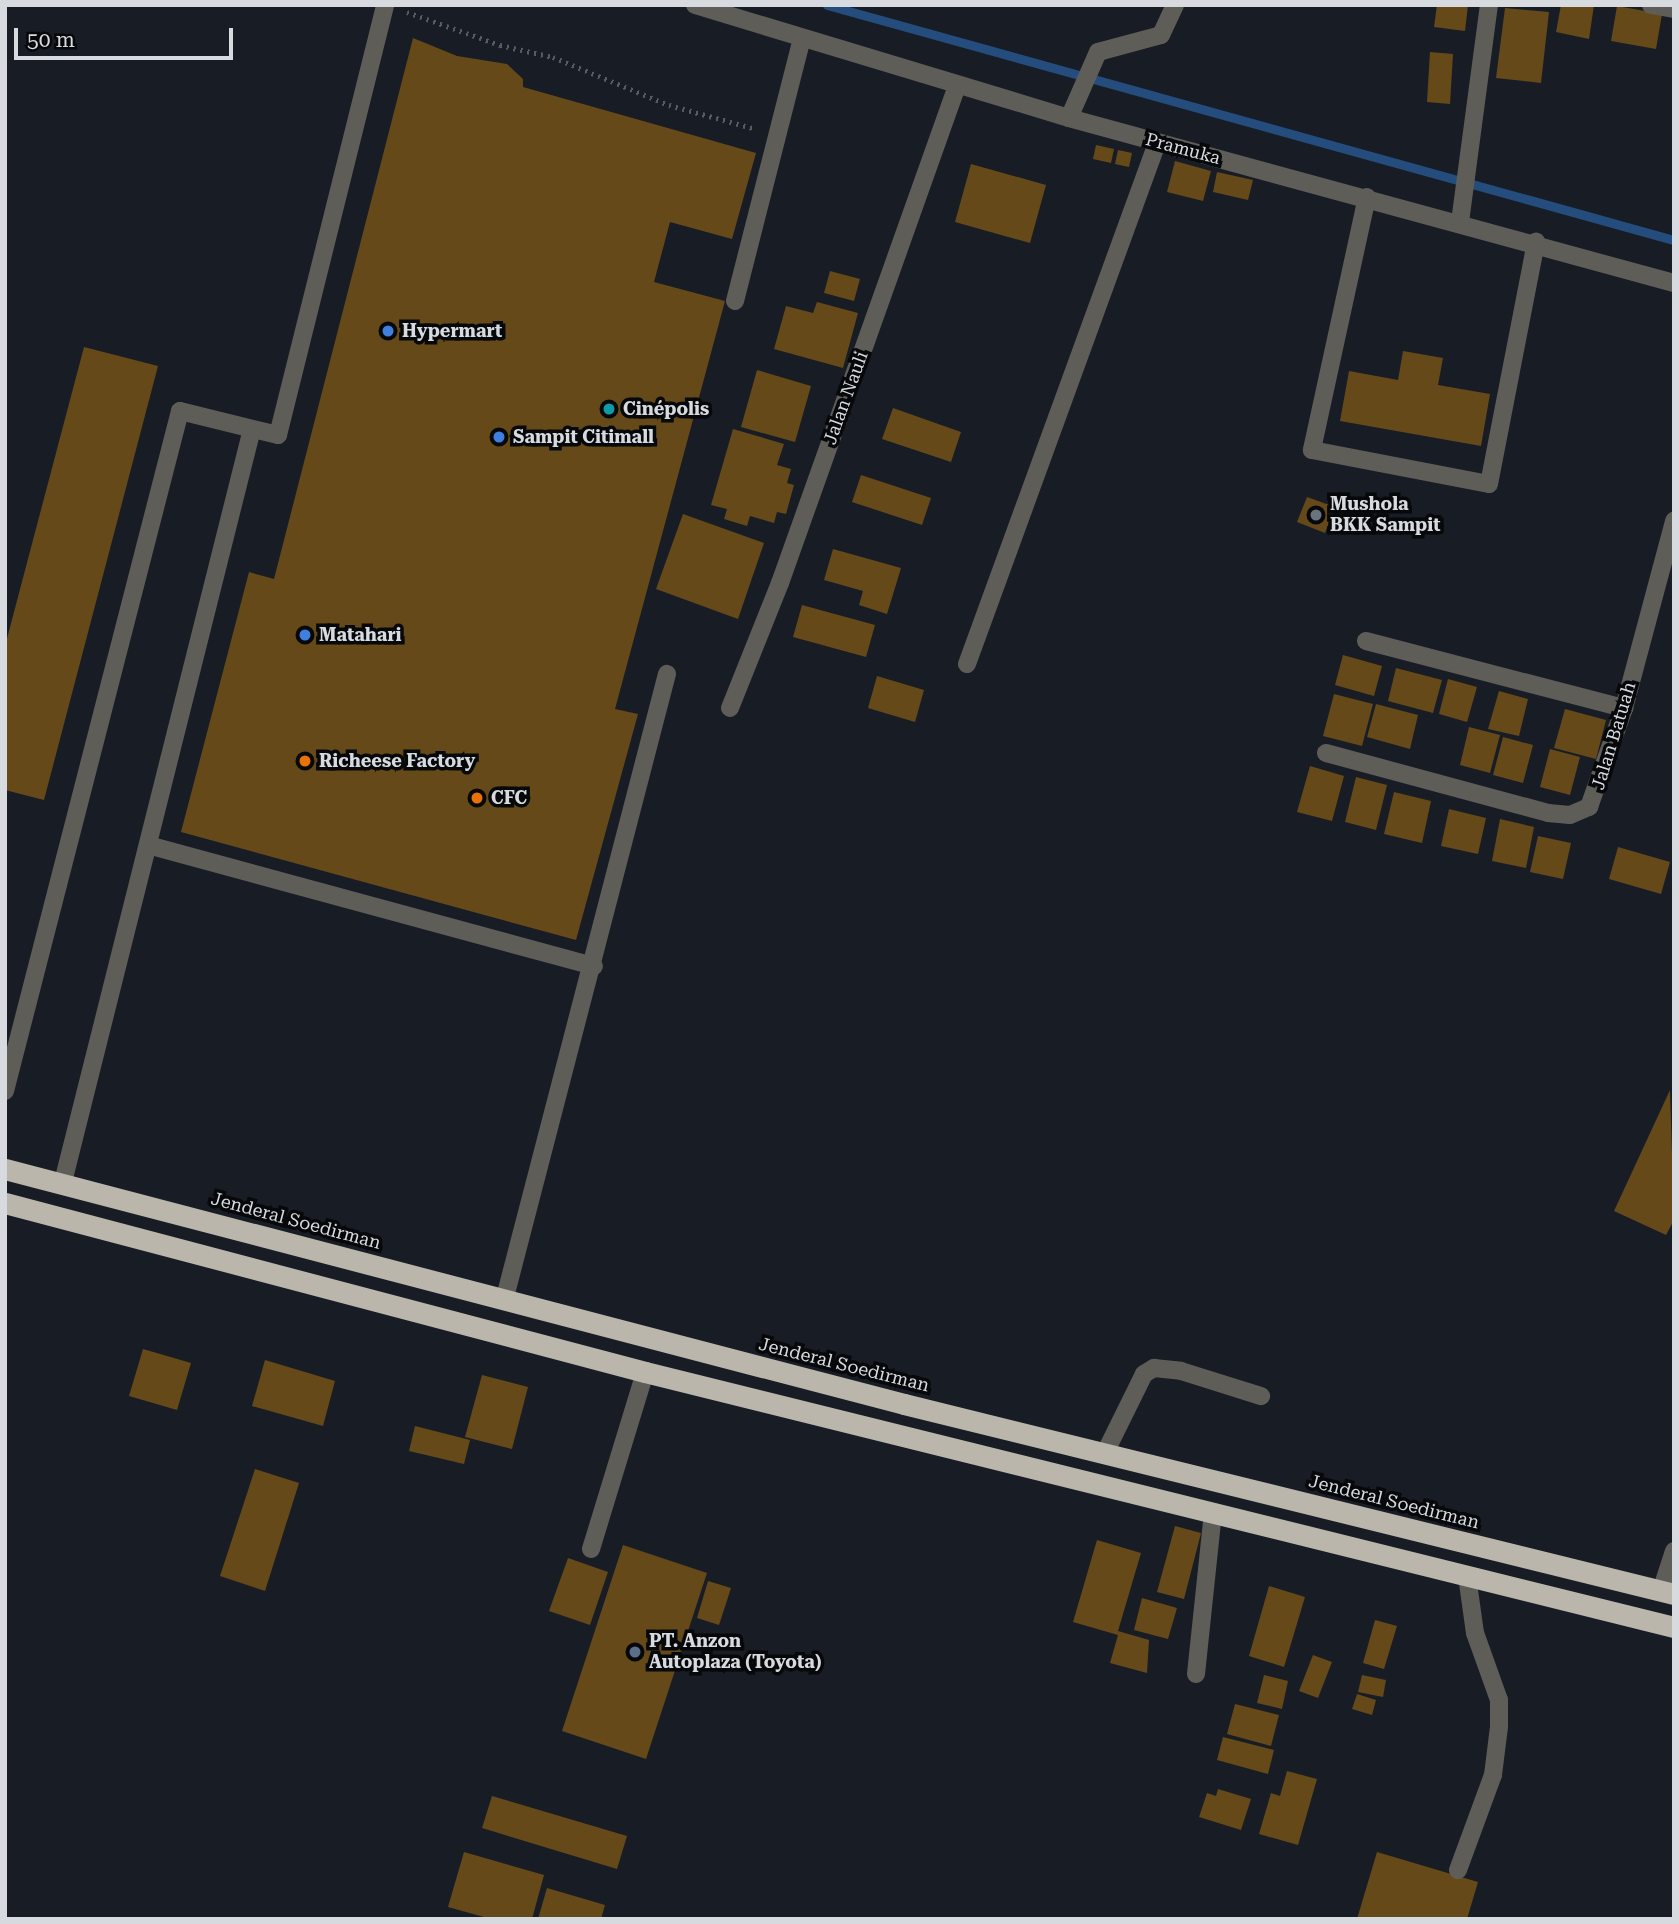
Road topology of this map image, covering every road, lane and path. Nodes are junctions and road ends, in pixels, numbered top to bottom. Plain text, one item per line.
1 (695, 5) edge
2 (1175, 5) edge
3 (1489, 5) edge
4 (1651, 5) edge
5 (385, 6) edge
6 (1674, 9) edge
7 (742, 12) edge
8 (802, 39) junction
9 (957, 86) junction
10 (1069, 118) junction
11 (777, 134) junction
12 (1157, 143) junction
13 (1367, 197) junction
14 (1460, 222) junction
15 (1536, 242) junction
16 (1674, 282) edge
17 (734, 302) dead end
18 (252, 429) junction
19 (1674, 521) edge
20 (1366, 641) dead end
21 (967, 664) dead end
22 (667, 674) dead end
23 (730, 708) dead end
24 (1624, 708) junction
25 (1326, 753) dead end
26 (148, 845) junction
27 (594, 966) junction
28 (5, 1091) edge
29 (5, 1169) edge
30 (63, 1182) junction
31 (5, 1203) edge
32 (504, 1301) junction
33 (645, 1372) junction
34 (1261, 1396) dead end
35 (1105, 1453) junction
36 (1213, 1513) junction
37 (1362, 1517) junction
38 (591, 1549) dead end
39 (1355, 1549) junction
40 (1674, 1551) edge
41 (1466, 1576) junction
42 (1667, 1592) edge
43 (1674, 1627) edge
44 (1196, 1674) dead end
45 (1458, 1870) dead end

1 - 7 street, Pramuka
2 - 10 street
3 - 14 street
4 - 6 street
5 - 11 path
5 - 18 street
7 - 8 street, Pramuka
8 - 9 street, Pramuka
8 - 11 street
9 - 10 street, Pramuka
9 - 23 street, Jalan Nauli
10 - 12 street, Pramuka
11 - 17 street
12 - 13 street, Pramuka
12 - 21 street
13 - 14 street, Pramuka
13 - 15 street
14 - 15 street, Pramuka
15 - 16 street, Pramuka
18 - 26 street
18 - 28 street
19 - 24 street, Jalan Batuah
20 - 24 street
22 - 27 street
24 - 25 street, Jalan Batuah
26 - 27 street
26 - 30 street
27 - 32 street
29 - 30 highway, Jenderal Soedirman
30 - 32 highway, Jenderal Soedirman
31 - 33 highway
32 - 35 highway, Jenderal Soedirman
33 - 36 highway
33 - 38 street
34 - 35 street
35 - 37 highway, Jenderal Soedirman
36 - 39 highway
36 - 44 street
37 - 39 highway
37 - 42 highway, Jenderal Soedirman
39 - 41 highway
40 - 42 street
41 - 43 highway
41 - 45 street

